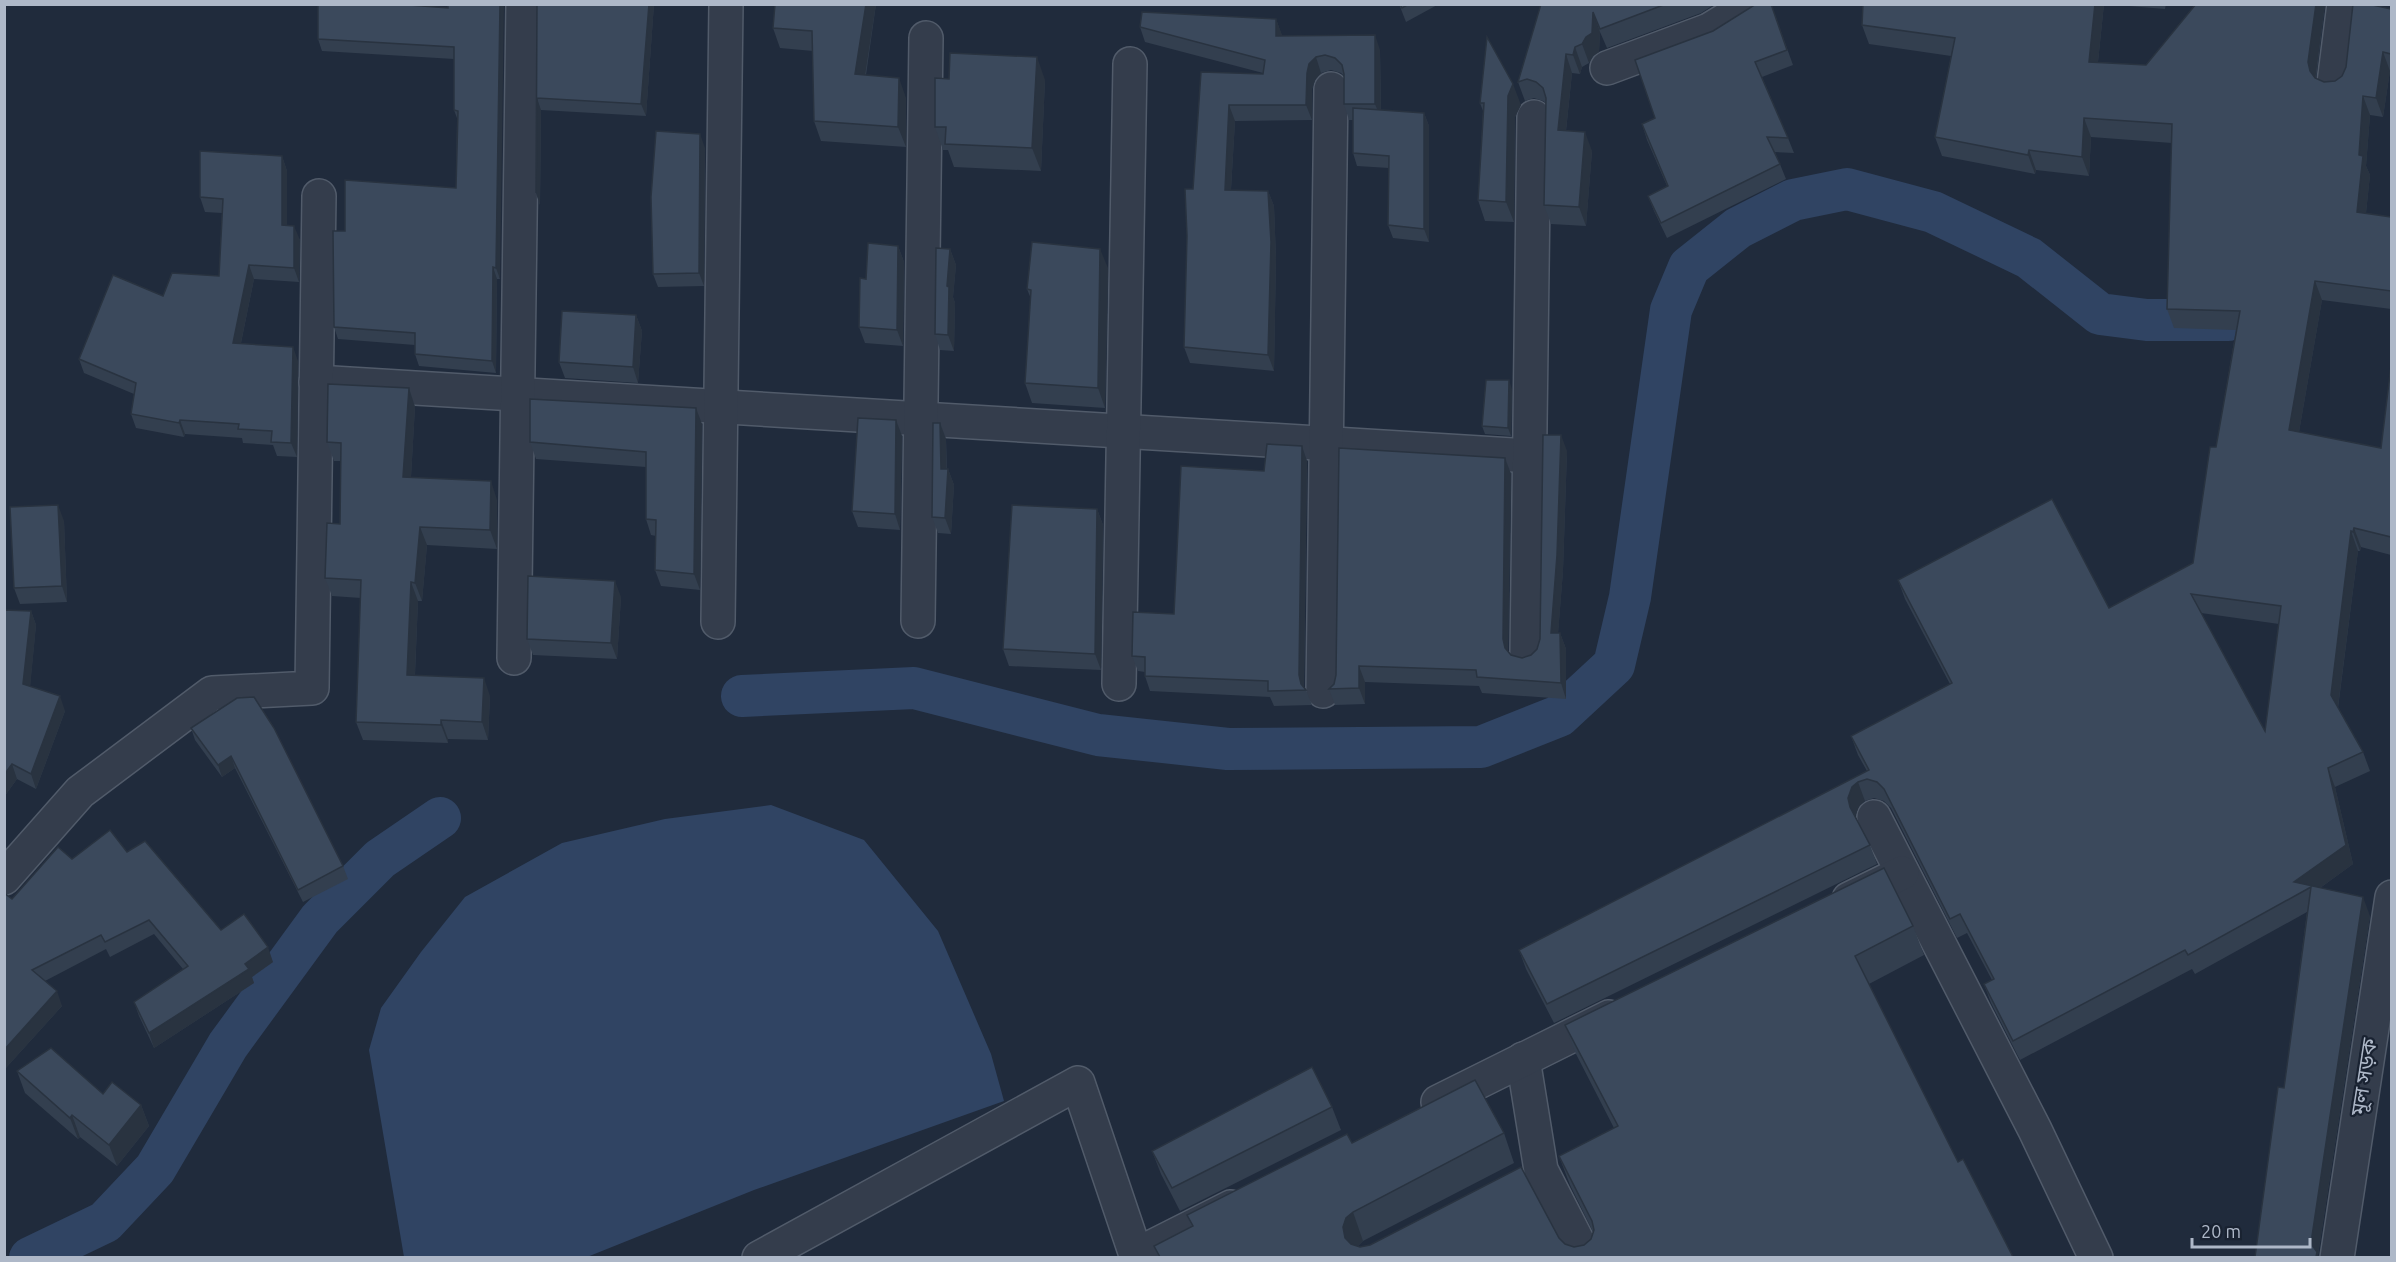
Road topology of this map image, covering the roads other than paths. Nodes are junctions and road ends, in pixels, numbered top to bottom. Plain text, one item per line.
1 (523, 4) edge
2 (726, 4) edge
3 (1752, 4) edge
4 (2343, 4) edge
5 (926, 38) dead end
6 (1130, 64) dead end
7 (1607, 68) dead end
8 (2334, 83) edge
9 (1330, 89) dead end
10 (1534, 117) dead end
11 (319, 196) dead end
12 (316, 381) junction
13 (518, 394) junction
14 (721, 406) junction
15 (921, 419) junction
16 (1124, 431) junction
17 (1327, 443) junction
18 (1530, 456) junction
19 (918, 621) dead end
20 (718, 622) dead end
21 (1527, 655) edge
22 (514, 658) dead end
23 (1119, 684) dead end
24 (1323, 691) dead end
25 (1874, 817) dead end
26 (1902, 873) junction
27 (4, 878) edge
28 (2391, 897) edge
29 (1818, 914) edge
30 (1639, 1002) edge
31 (1523, 1059) junction
32 (1408, 1117) edge
33 (1541, 1170) junction
34 (1510, 1187) edge
35 (1262, 1191) edge
36 (1137, 1256) edge
37 (759, 1257) edge
38 (1585, 1257) edge
39 (2096, 1257) edge
40 (2337, 1257) edge

1 - 13 street
2 - 14 street
3 - 7 street
4 - 8 street
5 - 15 street
6 - 16 street
9 - 17 street
10 - 18 street
11 - 12 street
12 - 13 street
12 - 27 street
13 - 14 street
13 - 22 street
14 - 15 street
14 - 20 street
15 - 16 street
15 - 19 street
16 - 17 street
16 - 23 street
17 - 18 street
17 - 24 street
18 - 21 street
25 - 26 street
26 - 29 street
26 - 39 street
28 - 40 street, মূল সড়ক
30 - 31 street
31 - 32 street
31 - 33 street
33 - 34 street
33 - 38 street
35 - 36 street
36 - 37 street

